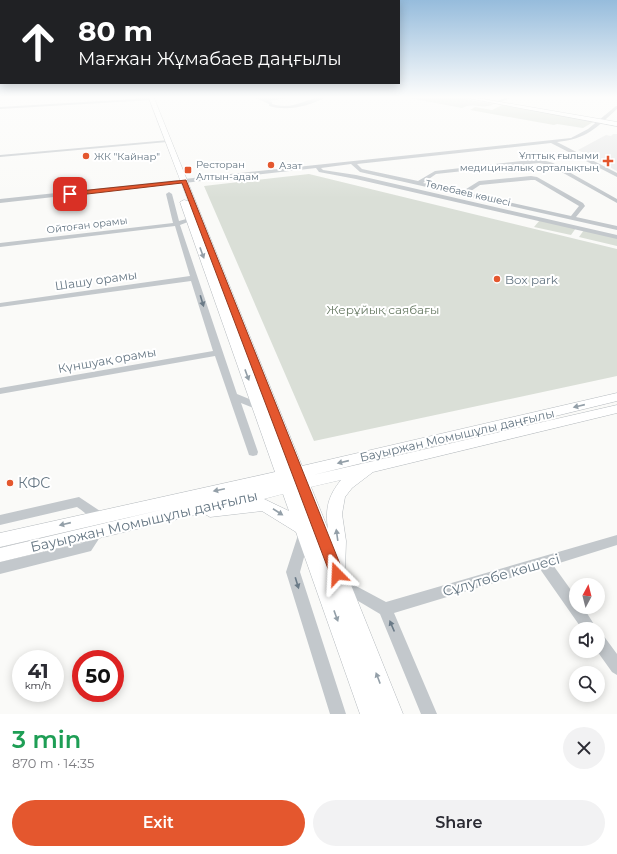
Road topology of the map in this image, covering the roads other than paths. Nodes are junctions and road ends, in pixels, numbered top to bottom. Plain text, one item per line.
1 (160, 131) edge
2 (587, 131) edge
3 (164, 141) junction
4 (552, 141) junction
5 (0, 156) edge
6 (353, 163) junction
7 (317, 167) junction
8 (360, 170) junction
9 (617, 175) edge
10 (356, 177) junction
11 (180, 182) junction
12 (419, 183) junction
13 (464, 193) junction
14 (169, 194) dead end
15 (492, 200) junction
16 (0, 201) edge
17 (617, 201) edge
18 (485, 207) junction
19 (572, 218) junction
20 (190, 220) junction
21 (176, 224) junction
22 (617, 228) edge
23 (617, 237) edge
24 (0, 245) edge
25 (195, 278) junction
26 (0, 305) edge
27 (218, 353) junction
28 (0, 391) edge
29 (233, 396) junction
30 (617, 397) edge
31 (260, 407) junction
32 (617, 409) edge
33 (253, 452) dead end
34 (375, 466) junction
35 (293, 480) junction
36 (185, 511) junction
37 (0, 520) edge
38 (99, 524) junction
39 (304, 530) junction
40 (0, 540) edge
41 (617, 540) edge
42 (0, 555) edge
43 (543, 562) junction
44 (0, 568) edge
45 (339, 579) junction
46 (385, 609) junction
47 (585, 622) edge
48 (605, 650) edge
49 (617, 667) edge
50 (338, 714) edge
51 (371, 714) edge
52 (392, 714) edge
53 (429, 714) edge

1 - 3 main road
2 - 4 street
3 - 5 street
3 - 11 main road
4 - 6 street
4 - 9 street
6 - 7 street
6 - 8 street
7 - 10 street, Төлебаев көшесі
7 - 11 street
8 - 10 street
8 - 12 street
10 - 18 street, Төлебаев көшесі
11 - 16 street
11 - 20 main road
11 - 35 main road
12 - 13 street
12 - 17 street
13 - 15 street
13 - 19 street
14 - 21 street
15 - 18 street
15 - 19 street
18 - 23 street, Төлебаев көшесі
19 - 22 street
20 - 21 street, Ойтоған орамы
20 -> 31 main road
21 - 24 street, Ойтоған орамы
21 - 25 street
25 - 26 street, Шашу орамы
25 -> 27 street
27 - 28 street, Күншуақ орамы
27 - 29 street
29 - 31 street
29 - 33 street
30 -> 35 main road, Бауыржан Момышұлы даңғылы
31 - 35 main road
32 - 34 main road, Бауыржан Момышұлы даңғылы
34 - 35 main road, Бауыржан Момышұлы даңғылы
45 -> 34 main road
35 - 36 main road, Бауыржан Момышұлы даңғылы
35 -> 38 main road, Бауыржан Момышұлы даңғылы
35 - 39 main road
35 - 45 main road
36 - 38 main road, Бауыржан Момышұлы даңғылы
36 -> 39 main road
37 - 38 street
38 -> 40 main road, Бауыржан Момышұлы даңғылы
38 - 42 main road, Бауыржан Момышұлы даңғылы
38 - 44 street
39 -> 50 street
39 -> 51 main road
41 - 43 street, Сұлутөбе көшесі
43 - 46 street, Сұлутөбе көшесі
43 - 47 street
45 - 46 street
52 -> 45 main road
53 -> 46 street
48 - 49 street

